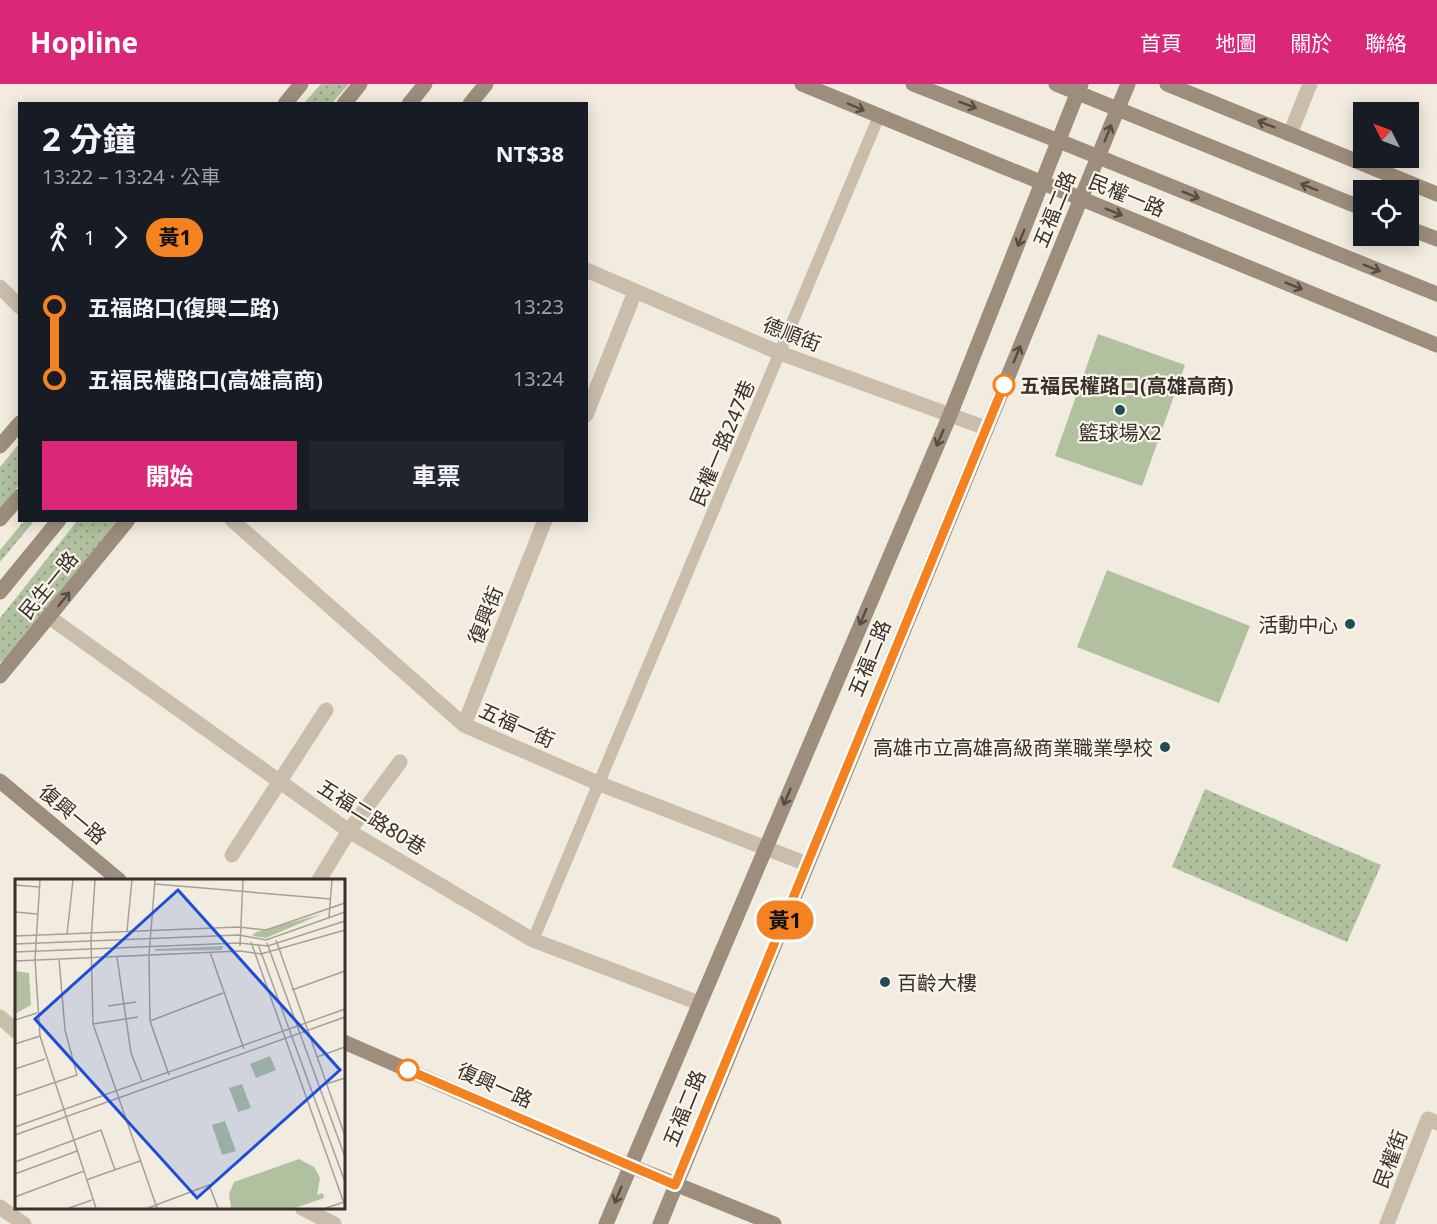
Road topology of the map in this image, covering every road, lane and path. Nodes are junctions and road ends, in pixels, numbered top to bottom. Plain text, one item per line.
1 (301, 84) edge
2 (360, 84) edge
3 (425, 84) edge
4 (486, 84) edge
5 (802, 84) edge
6 (914, 84) edge
7 (1056, 84) edge
8 (1128, 84) edge
9 (1167, 84) edge
10 (1310, 84) edge
11 (1080, 88) edge
12 (287, 102) edge
13 (346, 102) edge
14 (411, 102) edge
15 (472, 102) edge
16 (1118, 109) junction
17 (879, 116) junction
18 (1290, 134) junction
19 (1059, 141) junction
20 (1098, 157) junction
21 (1043, 183) junction
22 (1437, 194) edge
23 (1081, 199) junction
24 (1353, 205) edge
25 (1419, 233) edge
26 (1437, 240) edge
27 (588, 271) edge
28 (0, 286) edge
29 (635, 292) junction
30 (1437, 294) edge
31 (18, 305) edge
32 (1437, 345) edge
33 (780, 353) junction
34 (588, 410) edge
35 (950, 415) junction
36 (18, 425) edge
37 (986, 429) junction
38 (0, 446) edge
39 (18, 498) edge
40 (0, 519) edge
41 (57, 522) edge
42 (126, 522) edge
43 (234, 522) edge
44 (544, 522) edge
45 (0, 592) edge
46 (49, 617) junction
47 (0, 676) edge
48 (326, 710) dead end
49 (464, 725) junction
50 (400, 762) dead end
51 (0, 781) edge
52 (279, 782) junction
53 (600, 784) junction
54 (350, 831) junction
55 (766, 848) junction
56 (232, 855) dead end
57 (807, 864) junction
58 (118, 879) edge
59 (320, 879) edge
60 (533, 940) junction
61 (699, 1003) junction
62 (0, 1017) edge
63 (15, 1030) edge
64 (345, 1042) edge
65 (1437, 1123) edge
66 (630, 1166) junction
67 (675, 1185) junction
68 (0, 1207) edge
69 (304, 1209) edge
70 (24, 1224) edge
71 (334, 1224) edge
72 (606, 1224) edge
73 (660, 1224) edge
74 (774, 1224) edge
75 (1387, 1224) edge

1 - 12 street
2 - 13 street
3 - 14 street
4 - 15 street
5 -> 17 street, 民權一路
6 -> 19 street, 民權一路
7 - 11 street
8 - 16 street, 五福二路
18 -> 9 street
10 - 18 street
11 - 16 street
11 - 19 street, 五福二路
20 -> 16 street, 五福二路
24 -> 16 street
17 - 21 street, 民權一路
17 - 33 lane, 民權一路247巷
18 - 22 street
19 - 20 street, 民權一路
19 - 21 street, 五福二路
20 - 23 street, 五福二路
20 -> 30 street, 民權一路
21 - 23 street, 民權一路
21 -> 35 street, 五福二路
23 -> 32 street, 民權一路
37 -> 23 street, 五福二路
25 - 26 street
27 - 29 street, 德順街
28 - 31 street
29 - 33 street, 德順街
29 - 34 street
33 - 35 street, 德順街
33 - 53 lane, 民權一路247巷
35 - 37 street, 德順街
35 -> 55 street, 五福二路
36 - 38 street
37 - 57 street, 五福二路
39 - 40 street
41 - 45 street, 民生一路
46 -> 42 street, 民生一路
43 - 49 street, 五福一街
44 - 49 street, 復興街
46 - 47 street, 民生一路
46 - 52 street, 五福二路80巷
48 - 52 street
49 - 53 street, 五福一街
50 - 54 street
51 - 58 street, 復興一路
52 - 54 street, 五福二路80巷
52 - 56 street
53 - 55 street, 五福一街
53 - 60 lane, 民權一路247巷
54 - 59 street
54 - 60 street, 五福二路80巷
55 - 57 street, 五福一街
55 - 61 street, 五福二路
57 - 67 street, 五福二路
60 - 61 street, 五福二路80巷
61 - 66 street, 五福二路
62 - 63 street
64 - 66 street, 復興一路
65 - 75 street, 民權街
66 - 67 street, 復興一路
66 -> 72 street, 五福二路
67 - 73 street, 五福二路
67 - 74 street, 復興一路
68 - 70 street
69 - 71 street

